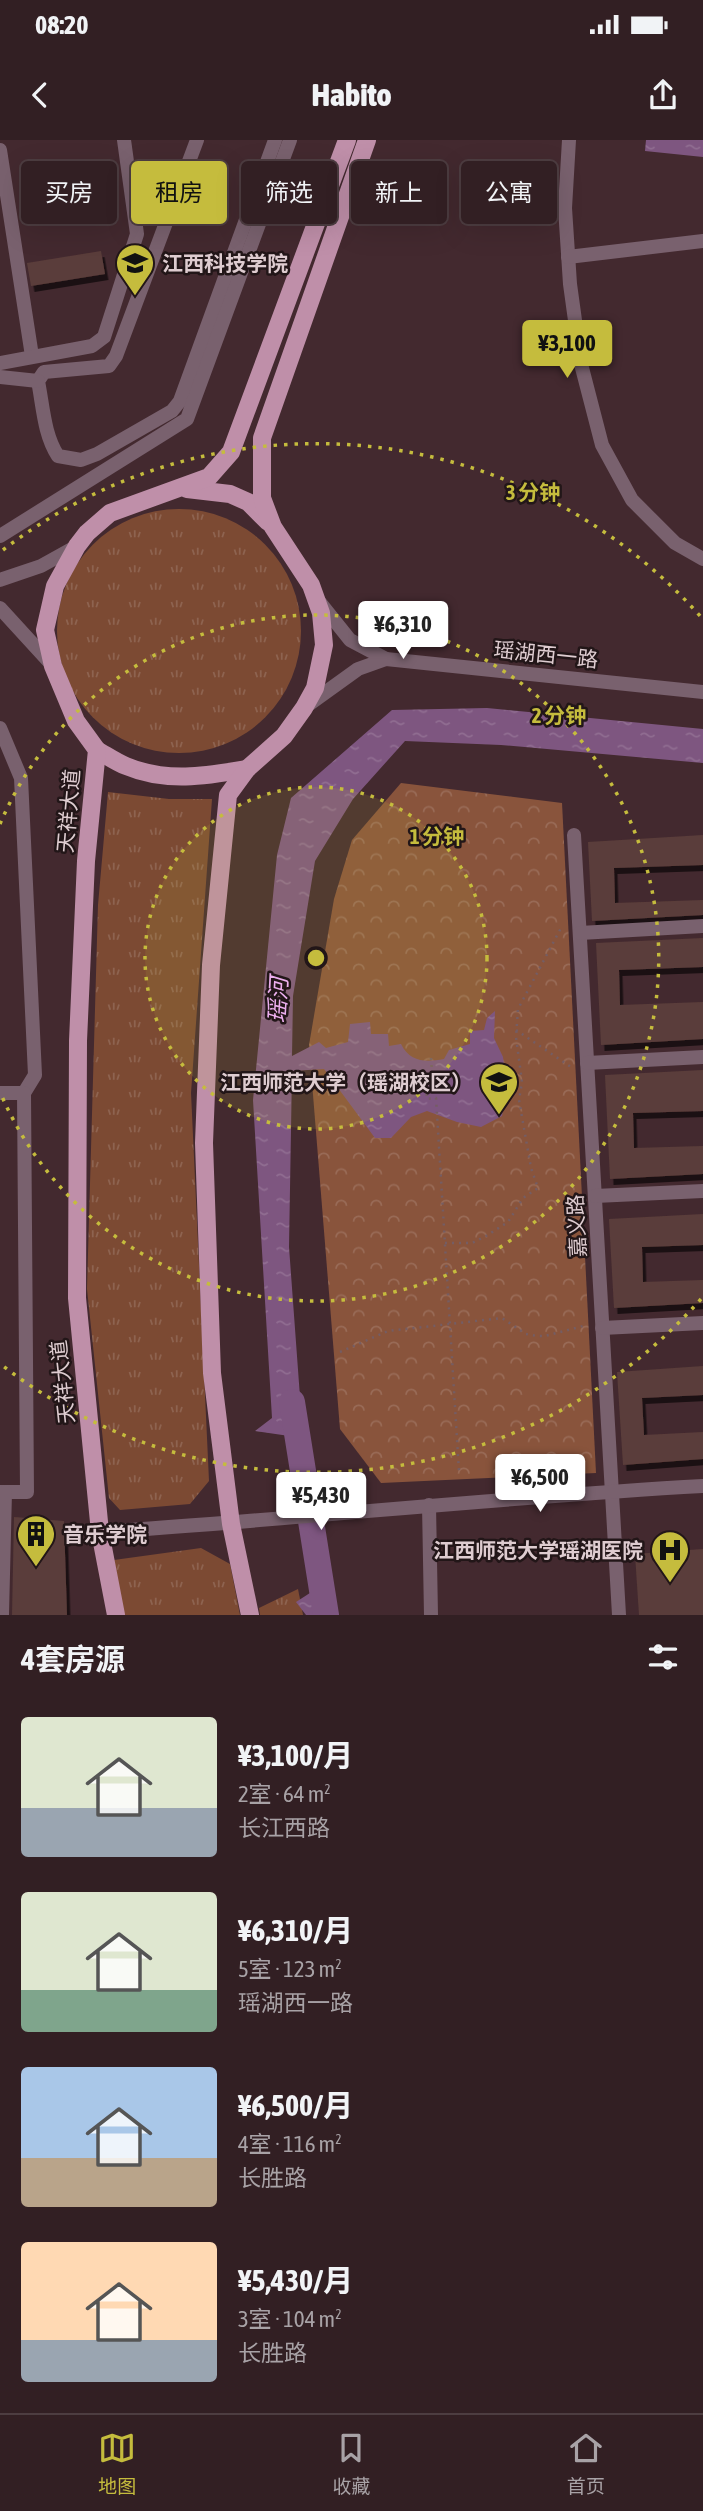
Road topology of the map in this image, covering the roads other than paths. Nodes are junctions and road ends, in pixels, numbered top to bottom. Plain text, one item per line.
1 (124, 140) edge
2 (197, 140) edge
3 (275, 140) edge
4 (290, 140) edge
5 (347, 140) edge
6 (367, 140) edge
7 (569, 140) edge
8 (0, 150) edge
9 (703, 242) edge
10 (568, 257) junction
11 (32, 356) junction
12 (0, 363) edge
13 (0, 377) edge
14 (38, 381) junction
15 (177, 488) junction
16 (272, 527) junction
17 (0, 536) edge
18 (77, 546) junction
19 (703, 559) edge
20 (0, 580) edge
21 (315, 598) junction
22 (0, 608) edge
23 (386, 659) junction
24 (53, 666) junction
25 (703, 691) edge
26 (304, 708) junction
27 (0, 728) edge
28 (97, 750) junction
29 (247, 769) junction
30 (574, 835) dead end
31 (703, 926) edge
32 (580, 933) junction
33 (703, 1057) edge
34 (587, 1063) junction
35 (0, 1093) edge
36 (24, 1093) junction
37 (703, 1191) edge
38 (595, 1196) junction
39 (703, 1323) edge
40 (602, 1328) junction
41 (703, 1486) edge
42 (612, 1491) junction
43 (2, 1492) edge
44 (429, 1505) junction
45 (231, 1524) junction
46 (100, 1532) junction
47 (2, 1615) edge
48 (116, 1615) edge
49 (250, 1615) edge
50 (431, 1615) edge
51 (619, 1615) edge

1 - 11 street
2 - 14 street
3 - 14 street
4 - 17 street
5 - 15 main road, 天祥大道
6 - 16 main road
7 - 10 street
8 - 11 street
9 - 10 street
10 - 19 street
11 - 12 street
13 - 14 street
15 - 16 main road
15 - 18 main road, 天祥大道
16 - 21 main road
18 - 20 street
18 - 24 main road, 天祥大道
21 - 23 street
21 - 26 main road
22 - 24 street
23 - 25 street, 瑶湖西一路
23 - 26 street
24 - 28 main road, 天祥大道
26 - 29 main road
27 - 36 street
28 - 29 main road
28 - 46 main road, 天祥大道
29 - 45 main road
30 - 32 street, 嘉义路
31 - 32 street
32 - 34 street, 嘉义路
33 - 34 street
34 - 38 street, 嘉义路
35 - 36 street
36 - 43 street
37 - 38 street
38 - 40 street, 嘉义路
39 - 40 street
40 - 42 street, 嘉义路
41 - 42 street
42 - 44 street
42 - 51 street, 嘉义路
43 - 47 street
44 - 45 street
44 - 50 street
45 - 46 street
45 - 49 main road
46 - 48 main road, 天祥大道

